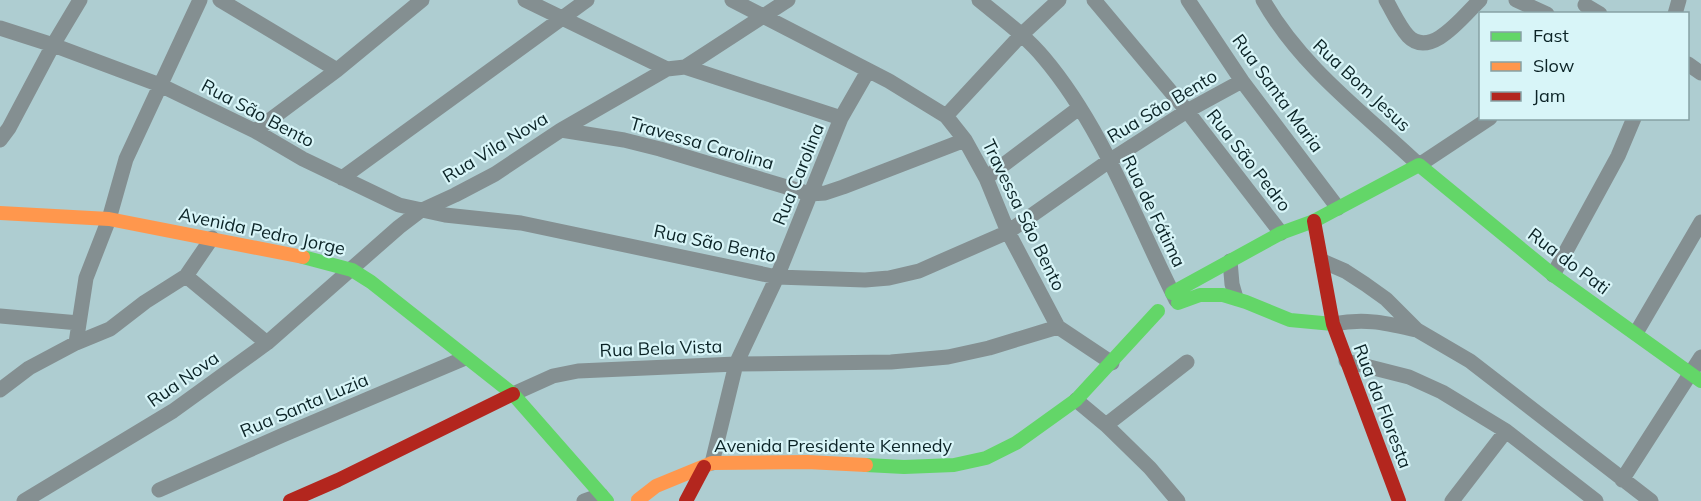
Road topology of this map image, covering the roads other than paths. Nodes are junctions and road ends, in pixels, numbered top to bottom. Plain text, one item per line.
1 (80, 0) edge
2 (200, 0) edge
3 (220, 0) edge
4 (422, 0) edge
5 (525, 0) edge
6 (587, 0) edge
7 (732, 0) edge
8 (788, 0) edge
9 (979, 0) edge
10 (1059, 0) edge
11 (1094, 0) edge
12 (1188, 0) edge
13 (1263, 0) edge
14 (1386, 0) edge
15 (1480, 0) edge
16 (1516, 0) edge
17 (1543, 12) edge
18 (764, 17) junction
19 (564, 18) junction
20 (0, 28) edge
21 (1022, 34) junction
22 (53, 45) junction
23 (685, 67) junction
24 (667, 69) junction
25 (337, 70) junction
26 (868, 71) junction
27 (1242, 81) junction
28 (160, 85) junction
29 (1079, 108) junction
30 (1187, 111) junction
31 (946, 116) junction
32 (842, 118) junction
33 (1487, 120) edge
34 (1633, 120) edge
35 (561, 130) junction
36 (255, 131) junction
37 (0, 140) edge
38 (965, 140) junction
39 (1109, 161) junction
40 (1419, 165) junction
41 (342, 178) junction
42 (986, 178) junction
43 (810, 194) junction
44 (1338, 208) junction
45 (420, 211) junction
46 (0, 213) edge
47 (109, 219) junction
48 (1314, 221) junction
49 (1701, 222) edge
50 (1008, 232) junction
51 (1281, 233) junction
52 (212, 238) junction
53 (1230, 261) junction
54 (1322, 261) junction
55 (352, 270) junction
56 (1553, 274) junction
57 (186, 276) junction
58 (777, 277) junction
59 (1175, 298) junction
60 (1236, 298) junction
61 (1158, 311) joint
62 (0, 316) edge
63 (79, 323) junction
64 (1333, 324) junction
65 (1058, 327) junction
66 (1417, 330) junction
67 (1636, 333) junction
68 (76, 343) junction
69 (267, 343) junction
70 (1701, 357) edge
71 (465, 358) junction
72 (1346, 361) junction
73 (1187, 362) dead end
74 (1112, 363) junction
75 (736, 364) junction
76 (1695, 377) edge
77 (0, 390) edge
78 (513, 394) junction
79 (1076, 400) junction
80 (1106, 425) junction
81 (1506, 431) junction
82 (708, 465) junction
83 (1622, 480) junction
84 (159, 490) dead end
85 (604, 498) edge
86 (1593, 500) edge
87 (24, 501) edge
88 (290, 501) edge
89 (584, 501) edge
90 (637, 501) edge
91 (686, 501) edge
92 (1178, 501) edge
93 (1399, 501) edge
94 (1452, 501) edge
95 (1651, 501) edge

1 - 22 street
2 - 28 street
3 - 25 street
4 - 25 street
5 - 19 street
6 - 19 street
7 - 18 street, Travessa São Bento
8 - 18 street
9 - 21 street, Rua de Fátima
10 - 21 street
11 - 30 street, Rua São Pedro
12 - 27 street, Rua Santa Maria
13 - 40 street, Rua Bom Jesus
14 - 15 street
16 - 17 street
18 - 23 street
18 - 26 street, Travessa São Bento
19 - 24 street
19 - 41 street
20 - 22 street, Rua São Bento
21 - 29 street, Rua de Fátima
21 - 31 street
22 - 28 street, Rua São Bento
22 - 37 street
23 - 24 street
23 - 32 street
24 - 35 street, Rua Vila Nova
25 - 36 street
26 - 31 street, Travessa São Bento
26 - 32 street, Rua Carolina
27 - 30 street, Rua São Bento
27 - 44 street, Rua Santa Maria
28 - 36 street, Rua São Bento
28 - 47 street
29 - 39 street, Rua de Fátima
29 - 42 street
30 - 39 street, Rua São Bento
30 - 51 street, Rua São Pedro
31 - 38 street, Travessa São Bento
32 - 43 street, Rua Carolina
33 - 40 street
34 - 56 street
35 - 43 street, Travessa Carolina
35 - 45 street, Rua Vila Nova
36 - 41 street, Rua São Bento
38 - 42 street, Travessa São Bento
38 - 43 street, Travessa Carolina
39 - 50 street, Rua São Bento
39 - 59 street, Rua de Fátima
40 - 44 street
40 - 56 street, Rua do Pati
41 - 45 street, Rua São Bento
42 - 50 street, Travessa São Bento
43 - 58 street, Rua Carolina
44 - 48 street
45 - 55 street, Rua Vila Nova
45 - 58 street, Rua São Bento
46 - 47 street, Avenida Pedro Jorge
47 - 52 street, Avenida Pedro Jorge
47 - 63 street
48 - 51 street
48 - 54 street, Rua da Floresta
49 - 67 street
50 - 58 street, Rua São Bento
50 - 65 street, Travessa São Bento
51 - 53 street
52 - 55 street, Avenida Pedro Jorge
52 - 57 street
53 - 59 street
53 - 60 street
54 - 64 street, Rua da Floresta
54 - 66 street
55 - 69 street, Rua Nova
55 - 71 street, Avenida Pedro Jorge
56 - 67 street, Rua do Pati
57 - 68 street
57 - 69 street
58 - 75 street, Rua Carolina
59 - 60 street
59 - 61 street, Avenida Presidente Kennedy
60 - 64 street
61 - 74 street, Avenida Presidente Kennedy
62 - 63 street
63 - 68 street
64 - 66 street
64 - 72 street, Rua da Floresta
65 - 74 street
65 - 75 street, Rua Bela Vista
66 - 83 street
67 - 76 street, Rua do Pati
68 - 77 street
69 - 87 street, Rua Nova
70 - 76 street
71 - 78 street, Avenida Pedro Jorge
71 - 84 street, Rua Santa Luzia
72 - 81 street
72 - 93 street, Rua da Floresta
73 - 80 street
74 - 79 street, Avenida Presidente Kennedy
75 - 78 street, Rua Bela Vista
75 - 82 street, Rua Carolina
76 - 83 street
78 - 85 street, Avenida Pedro Jorge
78 - 88 street, Rua Bela Vista
79 - 80 street
79 - 82 street, Avenida Presidente Kennedy
80 - 92 street
81 - 86 street
81 - 94 street
82 - 90 street, Avenida Presidente Kennedy
82 - 91 street, Avenida Presidente Kennedy
83 - 95 street
85 - 89 street

